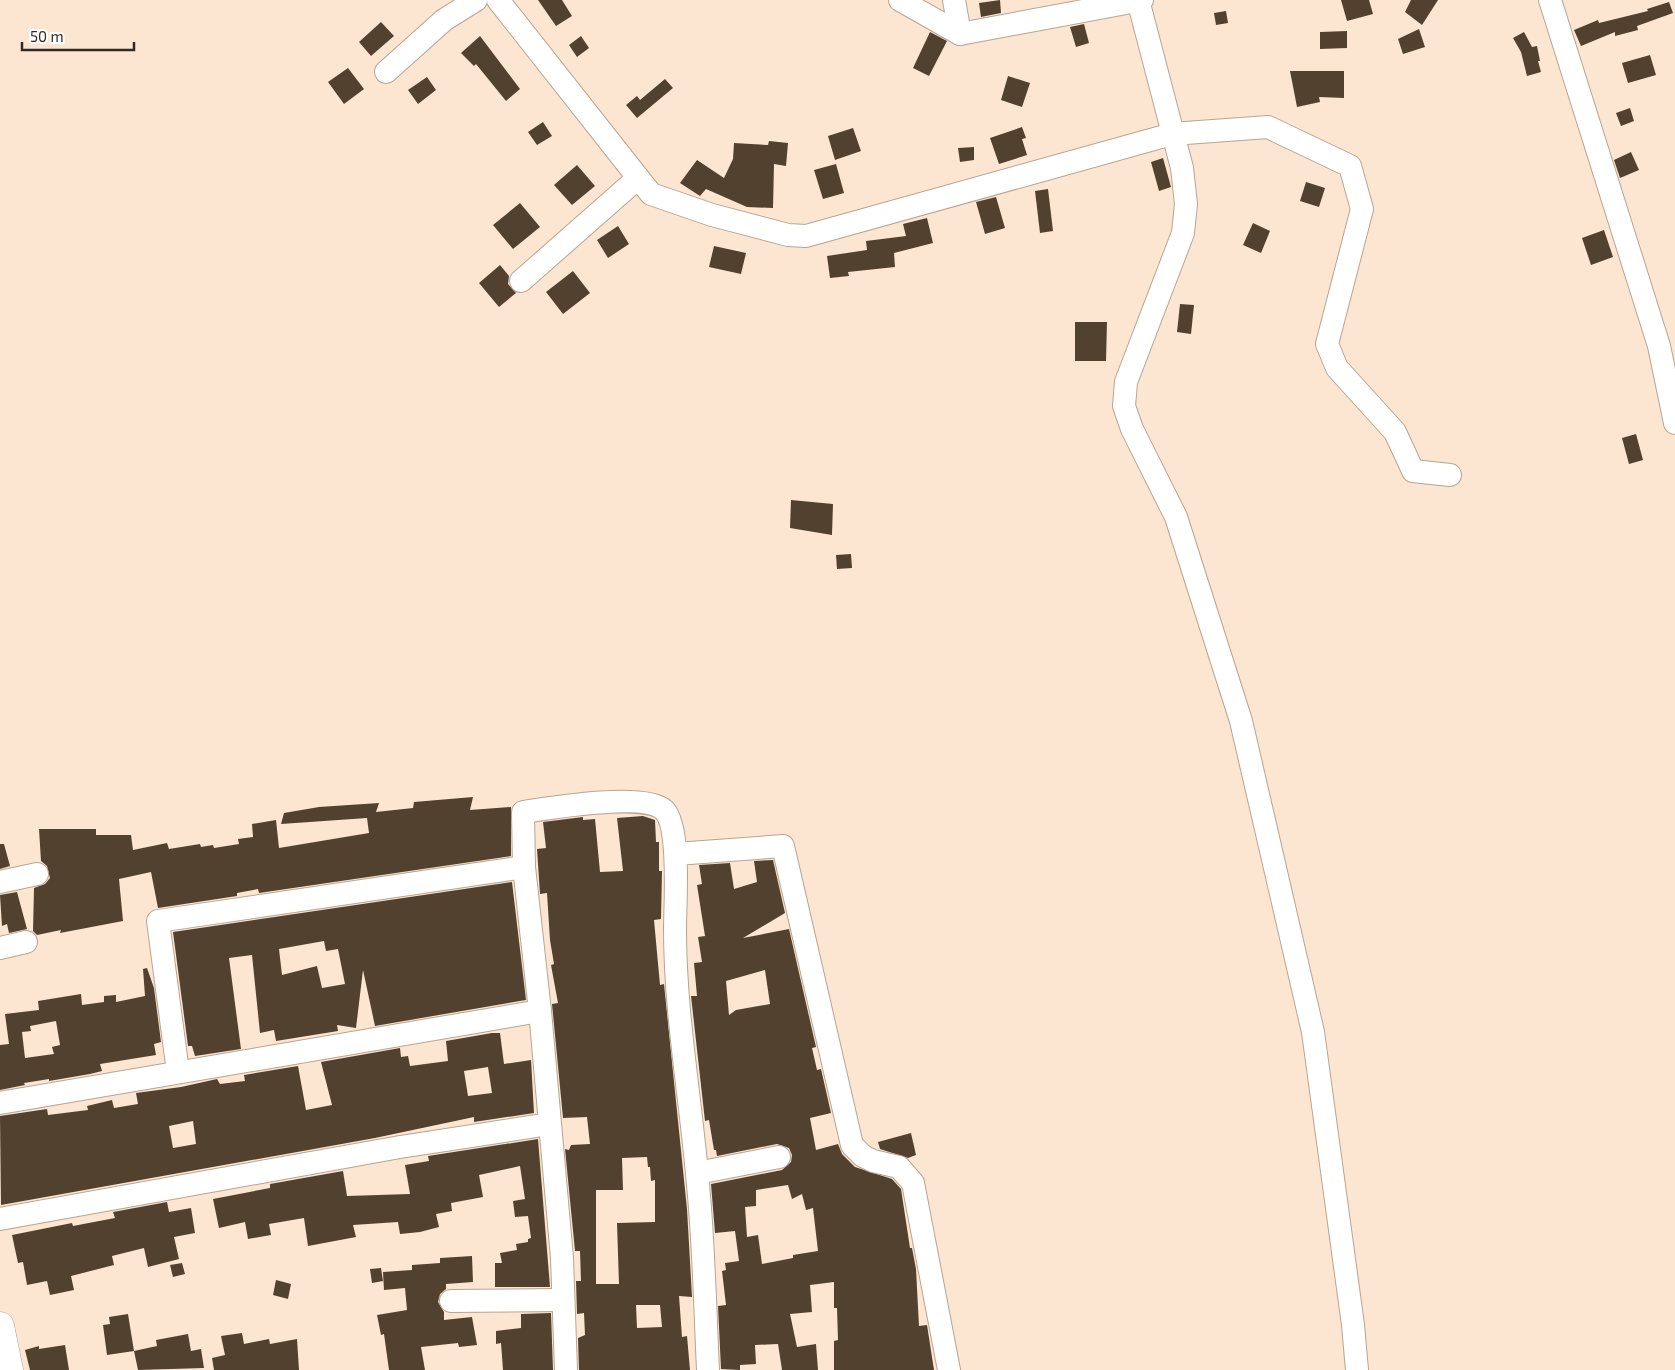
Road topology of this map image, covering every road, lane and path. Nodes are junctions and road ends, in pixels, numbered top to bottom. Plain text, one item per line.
1 (476, 0) edge
2 (498, 0) edge
3 (900, 0) edge
4 (954, 0) edge
5 (1139, 0) edge
6 (1550, 0) edge
7 (960, 34) junction
8 (386, 72) dead end
9 (1172, 134) junction
10 (638, 178) junction
11 (521, 281) dead end
12 (1675, 423) edge
13 (1450, 475) dead end
14 (676, 854) junction
15 (524, 867) junction
16 (37, 874) dead end
17 (0, 882) edge
18 (26, 942) dead end
19 (0, 948) edge
20 (540, 1011) junction
21 (178, 1072) junction
22 (0, 1103) edge
23 (549, 1124) junction
24 (779, 1157) dead end
25 (697, 1174) junction
26 (0, 1219) edge
27 (563, 1300) junction
28 (451, 1301) dead end
29 (0, 1326) edge
30 (9, 1370) edge
31 (566, 1370) edge
32 (708, 1370) edge
33 (950, 1370) edge
34 (1357, 1370) edge

1 - 8 street
2 - 10 street
3 - 7 street
4 - 7 street
5 - 7 street
5 - 9 street
6 - 12 street
9 - 10 street
9 - 13 street
9 - 34 street
10 - 11 street
14 - 15 street
14 - 25 street
14 - 33 street
15 - 20 street
15 - 21 street
16 - 17 street
18 - 19 street
20 - 21 street
20 - 23 street
21 - 22 street
23 - 26 street
23 - 27 street
24 - 25 street
25 - 32 street
27 - 28 street
27 - 31 street
29 - 30 main road

